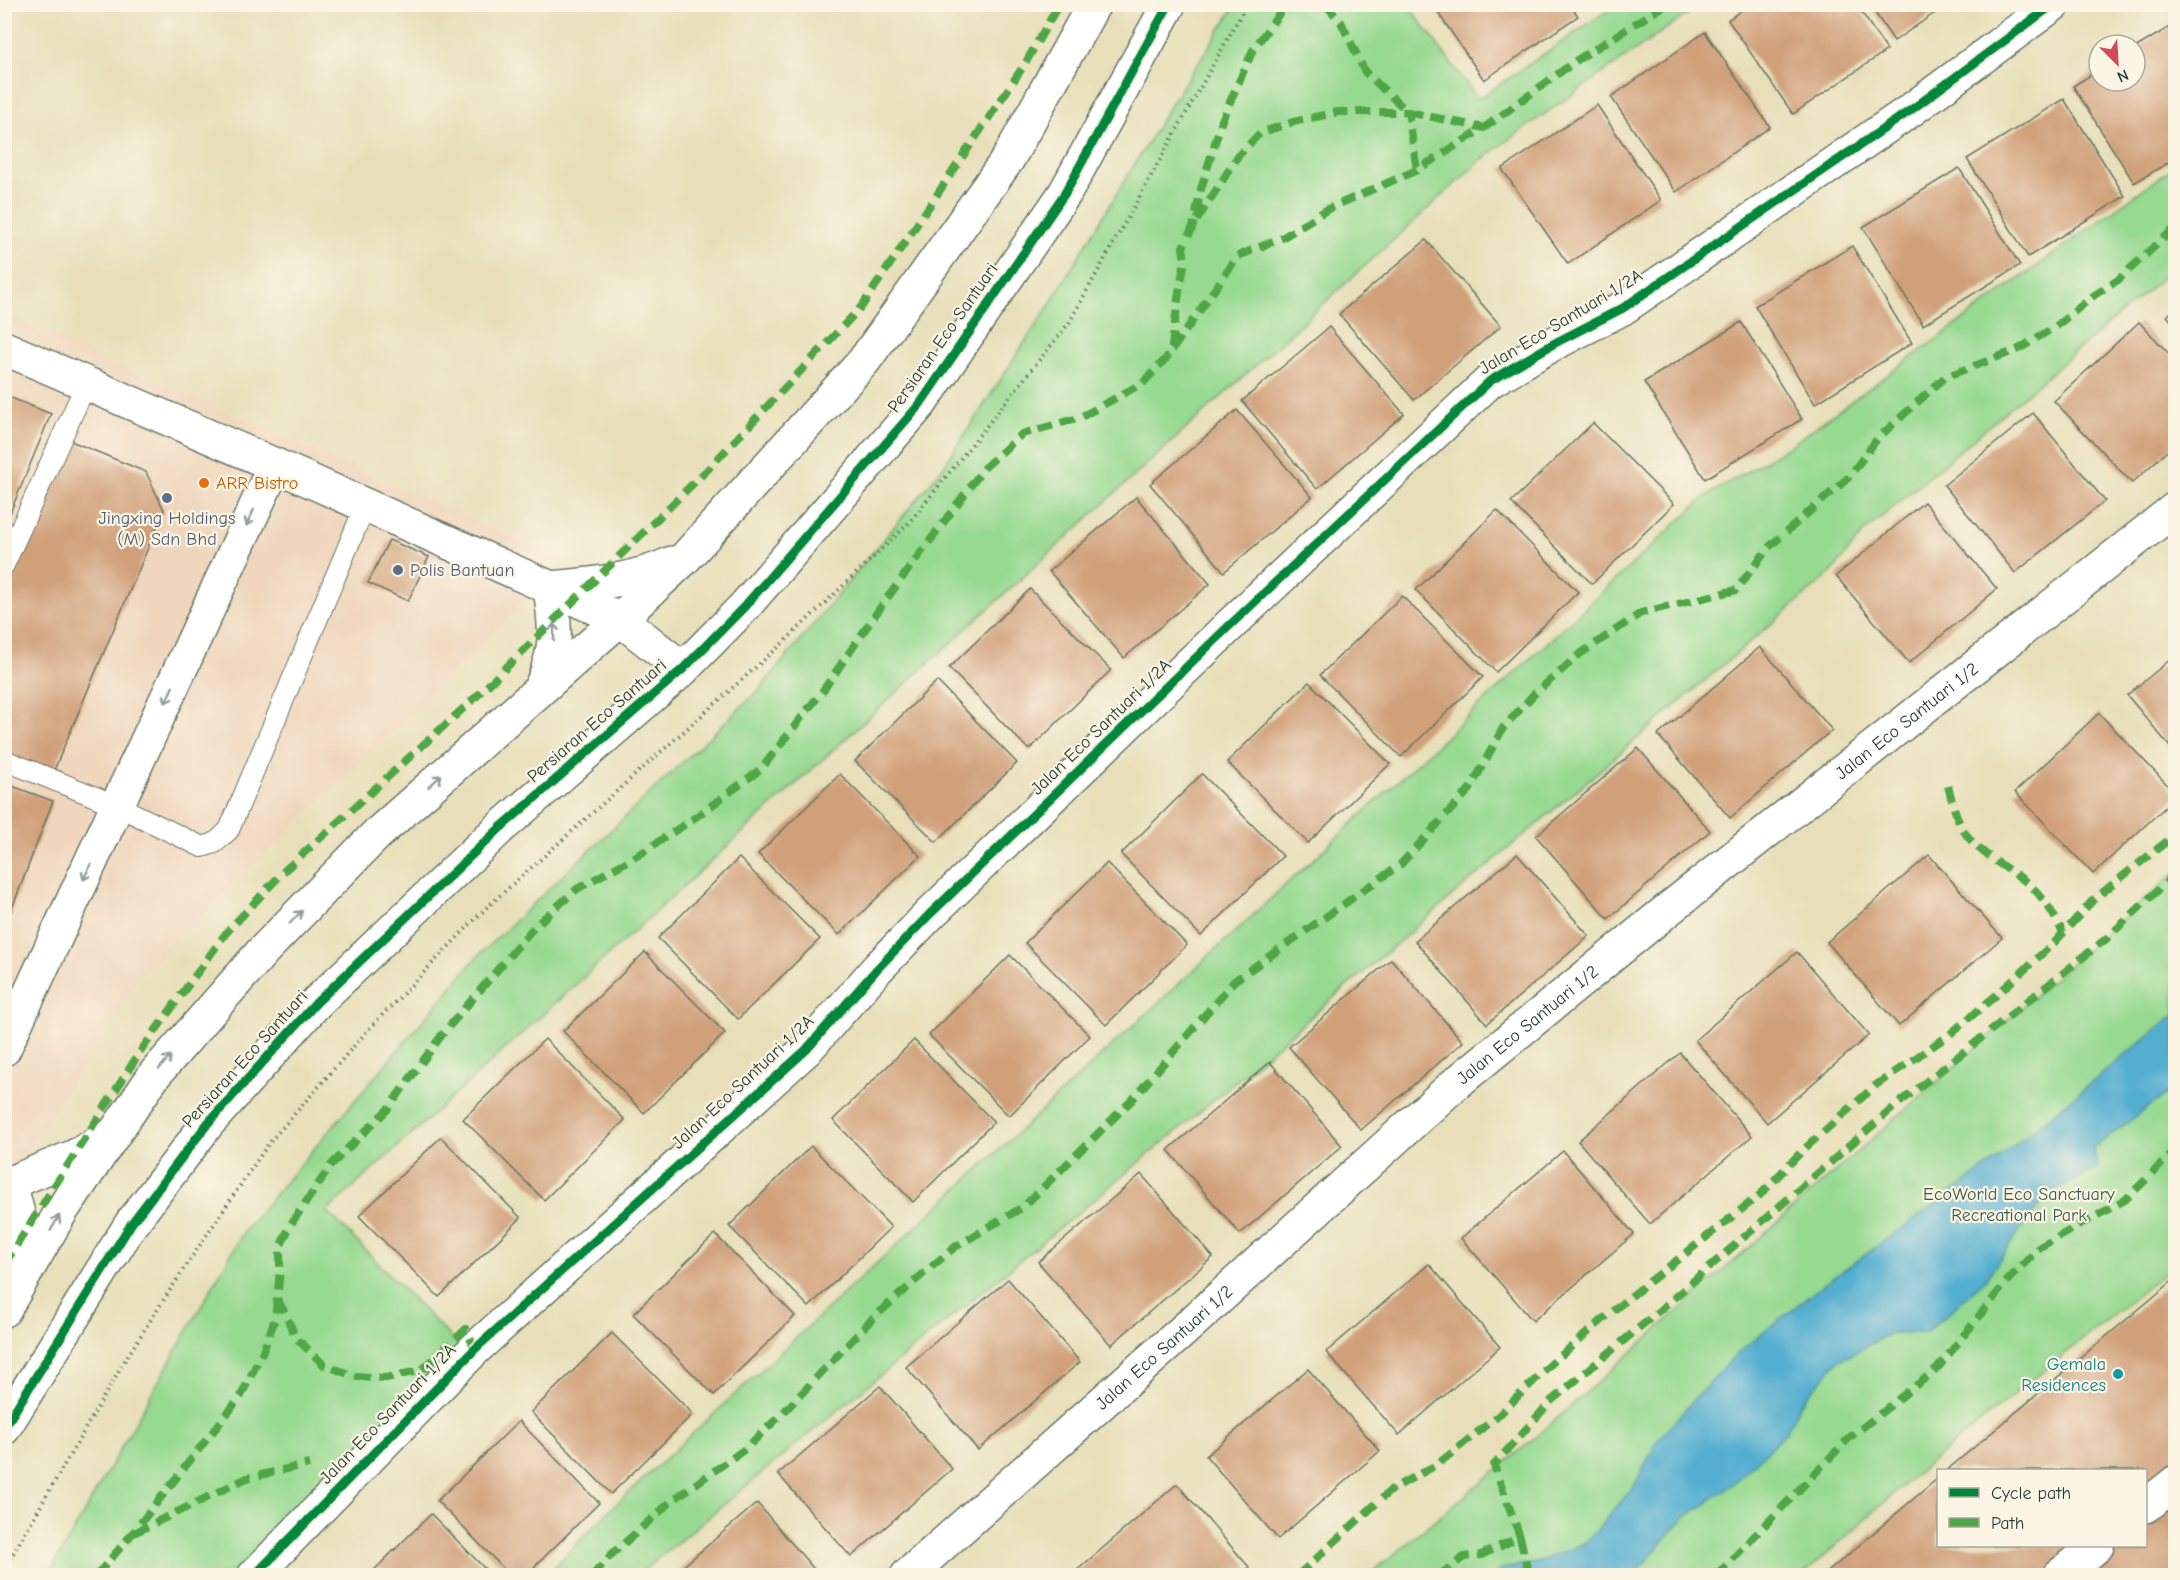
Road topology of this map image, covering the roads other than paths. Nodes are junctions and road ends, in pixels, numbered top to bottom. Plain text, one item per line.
1 (1094, 4) edge
2 (1168, 4) edge
3 (2054, 4) edge
4 (4, 348) edge
5 (87, 382) junction
6 (275, 465) junction
7 (365, 506) junction
8 (2175, 508) edge
9 (685, 558) junction
10 (4, 565) edge
11 (550, 588) junction
12 (620, 619) junction
13 (683, 669) junction
14 (541, 688) junction
15 (4, 760) edge
16 (118, 806) junction
17 (4, 1049) edge
18 (113, 1135) junction
19 (7, 1182) edge
20 (25, 1274) junction
21 (4, 1310) edge
22 (4, 1428) edge
23 (2175, 1482) edge
24 (2147, 1504) edge
25 (2094, 1547) edge
26 (254, 1575) edge
27 (907, 1575) edge
28 (2059, 1575) edge

1 - 9 street
2 - 13 street, Persiaran Eco Santuari
3 - 26 street, Jalan Eco Santuari 1/2A
4 - 5 street
5 - 6 street
5 - 10 lane
6 - 7 street
6 -> 16 street
7 - 11 street
7 - 16 lane
8 - 27 street, Jalan Eco Santuari 1/2
9 - 11 street
9 - 12 street
11 - 12 street
14 -> 11 street
12 - 13 street
12 - 14 street
13 - 22 street, Persiaran Eco Santuari
18 -> 14 street
15 - 16 lane
16 -> 17 street
18 - 19 street
20 -> 18 street
19 - 20 street
20 - 21 street
23 - 24 street
25 - 28 street

